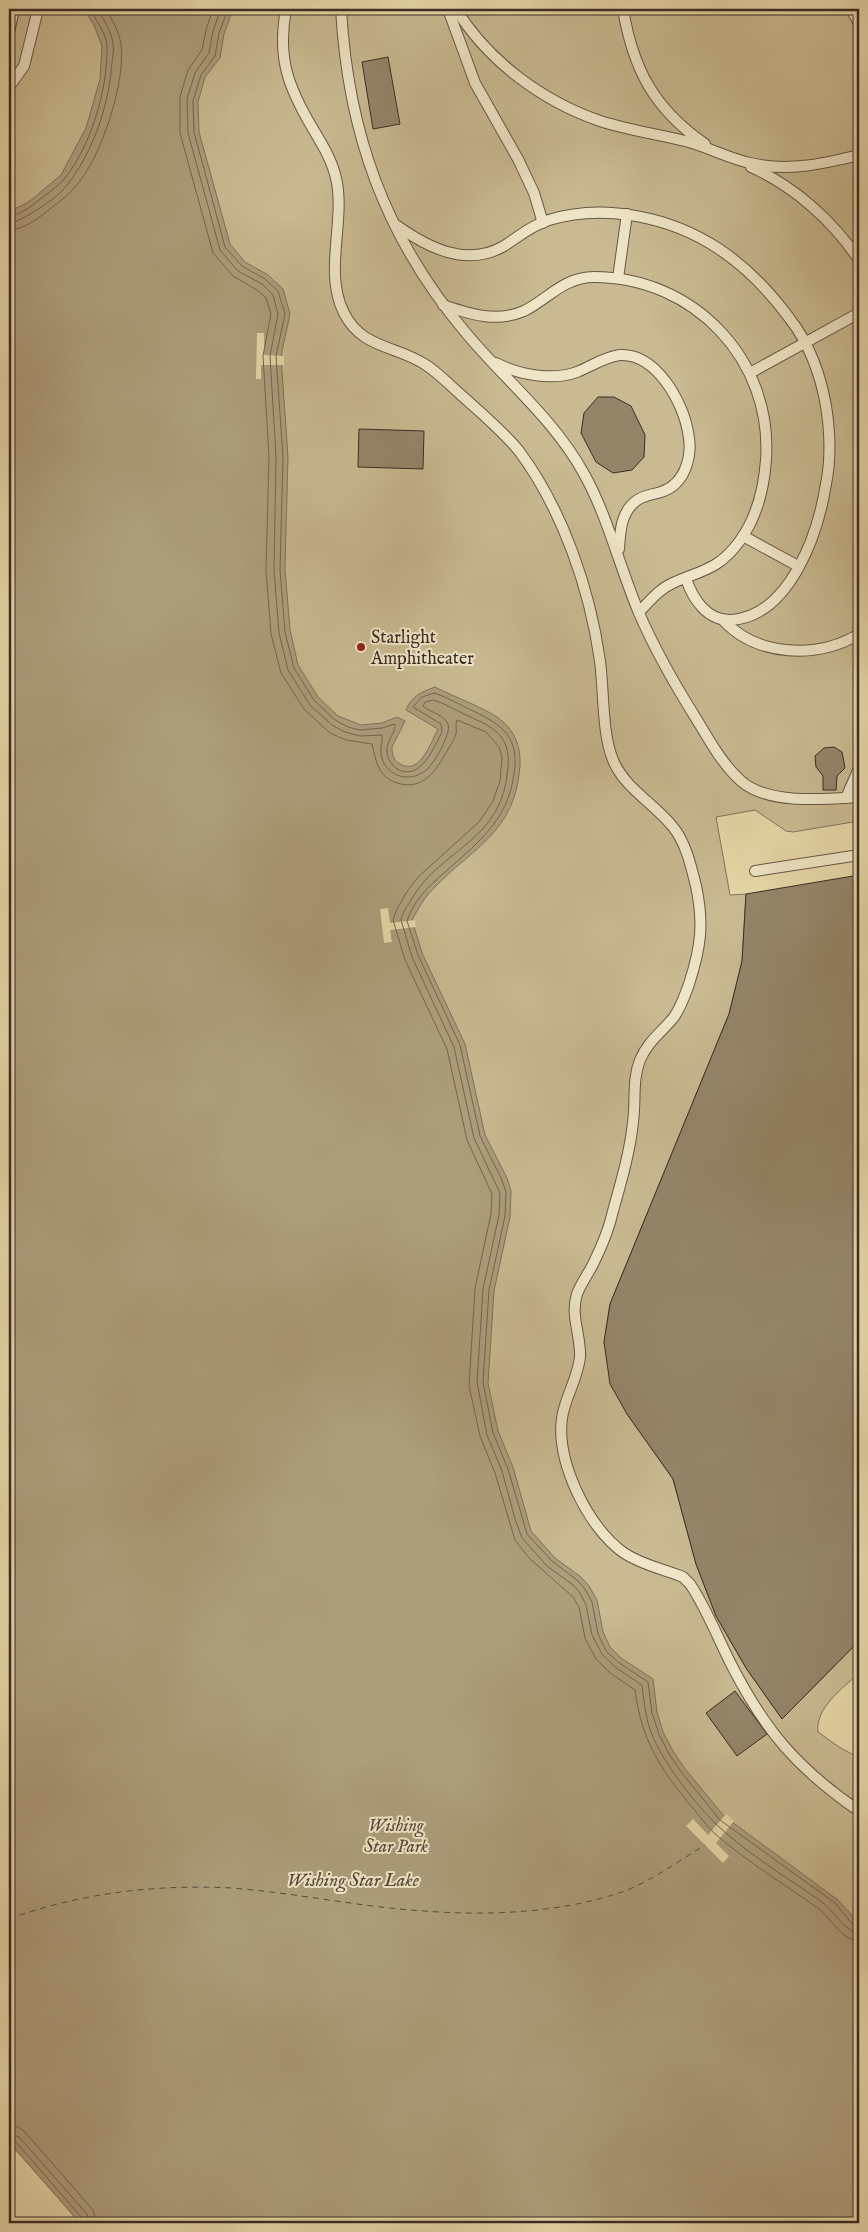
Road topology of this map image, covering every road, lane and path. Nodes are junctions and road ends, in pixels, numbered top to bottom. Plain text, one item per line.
1 (14, 9) edge
2 (38, 9) edge
3 (286, 9) edge
4 (341, 9) edge
5 (448, 9) edge
6 (456, 9) edge
7 (623, 9) edge
8 (851, 9) edge
9 (859, 23) edge
10 (9, 32) edge
11 (9, 87) edge
12 (718, 153) junction
13 (859, 155) edge
14 (627, 214) junction
15 (543, 222) junction
16 (394, 223) junction
17 (859, 260) edge
18 (618, 278) junction
19 (443, 305) junction
20 (859, 313) edge
21 (806, 344) junction
22 (489, 360) junction
23 (750, 373) junction
24 (743, 536) junction
25 (618, 555) junction
26 (798, 566) junction
27 (686, 579) junction
28 (639, 612) junction
29 (722, 620) junction
30 (859, 634) edge
31 (859, 768) edge
32 (859, 797) edge
33 (846, 798) junction
34 (859, 855) edge
35 (755, 871) dead end
36 (859, 1811) edge

1 - 10 lane
2 - 11 lane
3 - 36 lane
4 - 16 lane
5 - 15 lane
6 - 12 lane
7 - 12 lane
8 - 9 lane
12 - 13 lane
12 - 17 lane
14 - 15 lane
14 - 18 lane
14 - 21 lane
15 - 16 lane
16 - 19 lane
18 - 19 lane
18 - 23 lane
19 - 22 lane
20 - 21 lane
21 - 23 lane
21 - 26 lane
22 - 25 lane
22 - 25 lane
23 - 24 lane
24 - 26 lane
24 - 27 lane
25 - 28 lane
26 - 29 lane
27 - 28 lane
27 - 29 lane
28 - 33 lane
29 - 30 lane
31 - 33 lane
32 - 33 lane
34 - 35 lane

